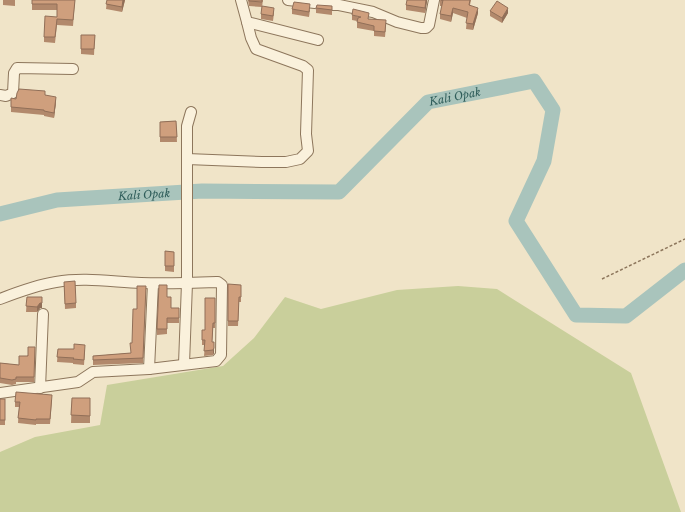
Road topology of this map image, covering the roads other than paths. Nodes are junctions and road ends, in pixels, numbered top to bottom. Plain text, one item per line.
1 (241, 0) edge
2 (288, 0) edge
3 (434, 0) edge
4 (340, 2) edge
5 (247, 22) junction
6 (318, 40) dead end
7 (73, 69) dead end
8 (0, 95) edge
9 (191, 112) dead end
10 (187, 159) junction
11 (187, 283) junction
12 (153, 284) junction
13 (0, 299) edge
14 (43, 314) dead end
15 (184, 364) junction
16 (149, 369) junction
17 (40, 388) junction
18 (0, 393) edge

1 - 5 street
2 - 4 street
3 - 4 street
5 - 6 street
5 - 10 street
7 - 8 street
9 - 10 street
10 - 11 street
11 - 12 street
11 - 15 street
11 - 15 street
12 - 13 street
12 - 16 street
14 - 17 street
15 - 16 street
16 - 17 street
17 - 18 street

